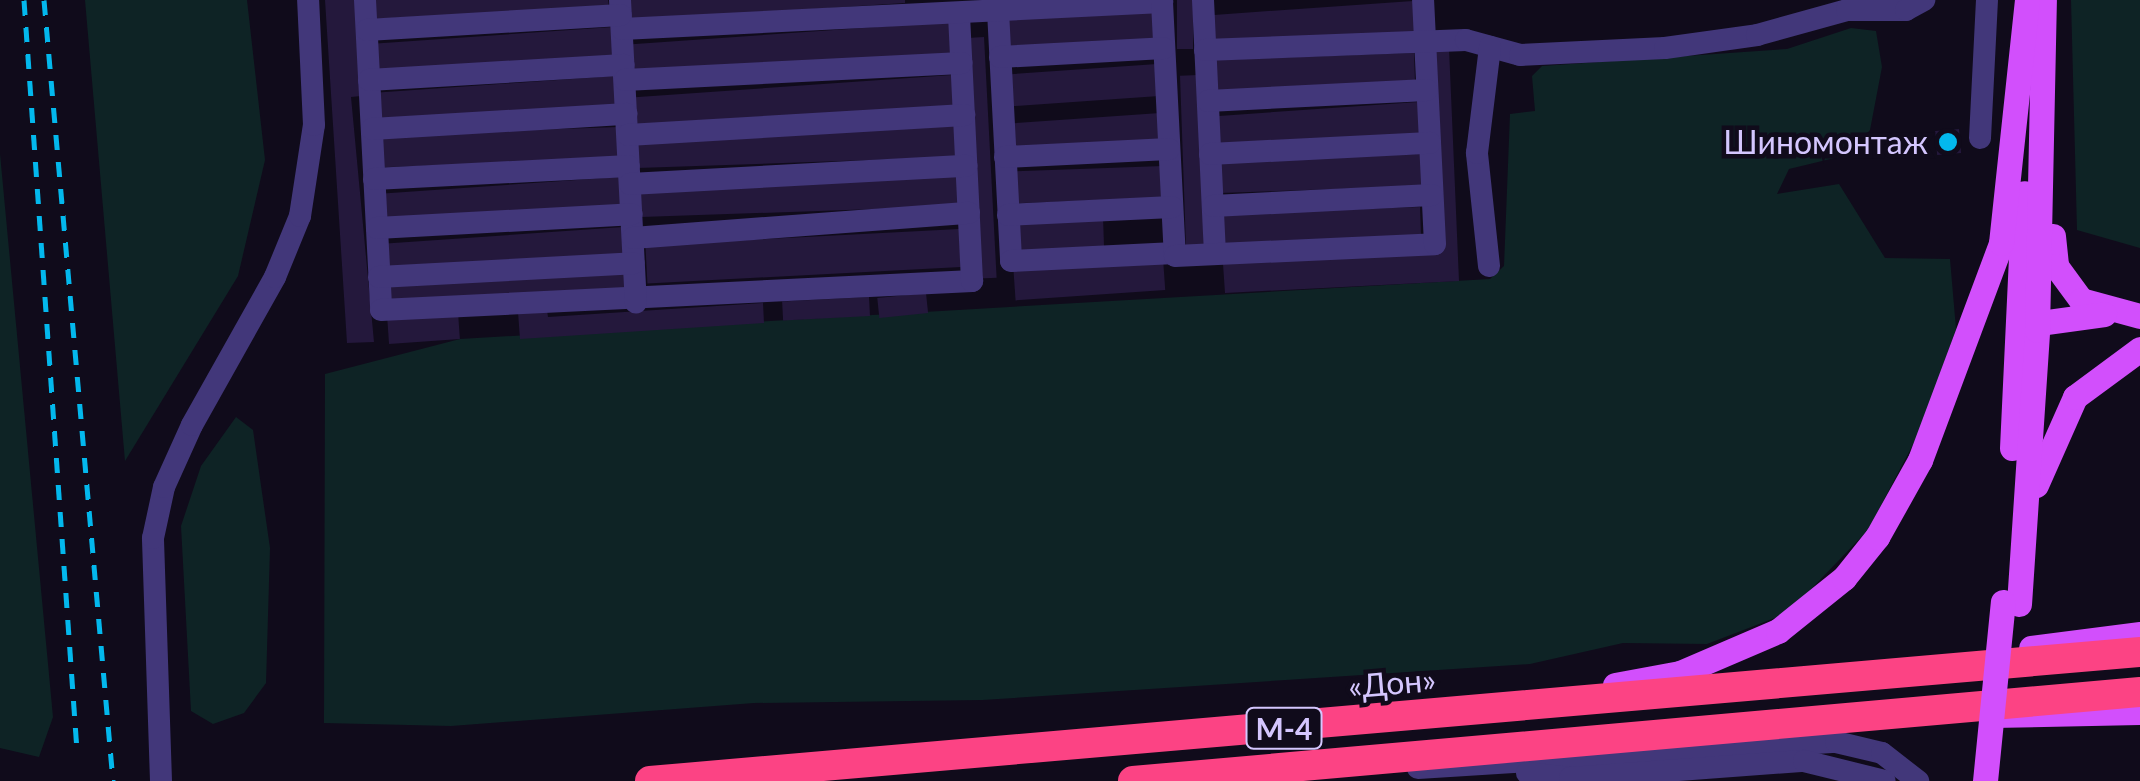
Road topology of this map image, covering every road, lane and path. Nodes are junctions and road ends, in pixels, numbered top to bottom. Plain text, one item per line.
1 (308, 0) edge
2 (365, 0) edge
3 (1203, 0) edge
4 (1423, 0) edge
5 (1924, 0) edge
6 (1987, 0) edge
7 (2028, 0) edge
8 (2044, 0) edge
9 (998, 11) junction
10 (959, 12) junction
11 (621, 15) edge
12 (367, 30) junction
13 (1425, 41) junction
14 (1490, 46) junction
15 (1164, 54) junction
16 (1205, 54) junction
17 (1000, 56) junction
18 (962, 63) junction
19 (624, 72) junction
20 (369, 80) junction
21 (2042, 84) junction
22 (1427, 90) junction
23 (1208, 101) junction
24 (964, 115) junction
25 (627, 125) junction
26 (372, 129) junction
27 (1980, 138) dead end
28 (1430, 143) junction
29 (1169, 149) junction
30 (1210, 154) junction
31 (1006, 157) junction
32 (967, 166) junction
33 (630, 175) junction
34 (374, 179) junction
35 (1432, 196) junction
36 (1172, 206) junction
37 (1213, 206) junction
38 (969, 213) junction
39 (1008, 215) junction
40 (632, 226) junction
41 (377, 228) junction
42 (1174, 253) junction
43 (1214, 254) junction
44 (634, 263) junction
45 (1489, 266) dead end
46 (379, 276) junction
47 (636, 303) junction
48 (2129, 315) edge
49 (2028, 324) junction
50 (2140, 350) edge
51 (2022, 553) junction
52 (2011, 603) junction
53 (2140, 634) edge
54 (2140, 652) edge
55 (1796, 682) junction
56 (2140, 692) edge
57 (1574, 703) junction
58 (1917, 710) junction
59 (2140, 712) edge
60 (1344, 762) junction
61 (1489, 768) junction
62 (161, 781) edge
63 (650, 781) edge
64 (1134, 781) edge
65 (1884, 781) edge
66 (1918, 781) edge
67 (1985, 781) edge
68 (2002, 781) edge

1 - 62 street
2 - 12 street
3 - 16 street
4 - 13 street
5 - 14 street
6 - 27 street
7 - 49 main road
7 - 57 main road
8 - 21 main road
9 - 10 street
9 - 15 street
9 - 17 street
10 - 11 street
10 - 18 street
11 - 12 street
11 - 19 street
12 - 20 street
13 - 14 street
13 - 16 street
13 - 22 street
14 - 45 street
15 - 16 street
15 - 17 street
15 - 29 street
16 - 23 street
17 - 31 street
18 - 19 street
18 - 24 street
19 - 20 street
19 - 25 street
20 - 26 street
21 - 48 main road
21 - 49 main road
22 - 23 street
22 - 28 street
23 - 30 street
24 - 25 street
24 - 32 street
25 - 26 street
25 - 33 street
26 - 34 street
28 - 30 street
28 - 35 street
29 - 31 street
29 - 36 street
30 - 37 street
31 - 39 street
32 - 33 street
32 - 38 street
33 - 34 street
33 - 40 street
34 - 41 street
35 - 37 street
35 - 43 street
36 - 39 street
36 - 42 street
37 - 43 street
38 - 40 street
38 - 47 street
39 - 42 street
40 - 41 street
40 - 44 street
41 - 46 street
42 - 43 street
44 - 46 street
44 - 47 street
46 - 47 street
48 - 49 main road
49 - 51 main road
49 - 52 main road
50 - 51 main road
51 - 52 main road
52 - 67 main road, bridge
52 - 68 main road
53 - 55 main road
54 - 55 highway, «Дон» / М-4
55 - 57 highway, «Дон» / М-4
56 - 58 highway, М-4
57 - 63 highway, «Дон» / М-4
58 - 59 main road
58 - 60 highway, М-4
60 - 61 street
60 - 64 highway, М-4
61 - 65 street
61 - 66 street

